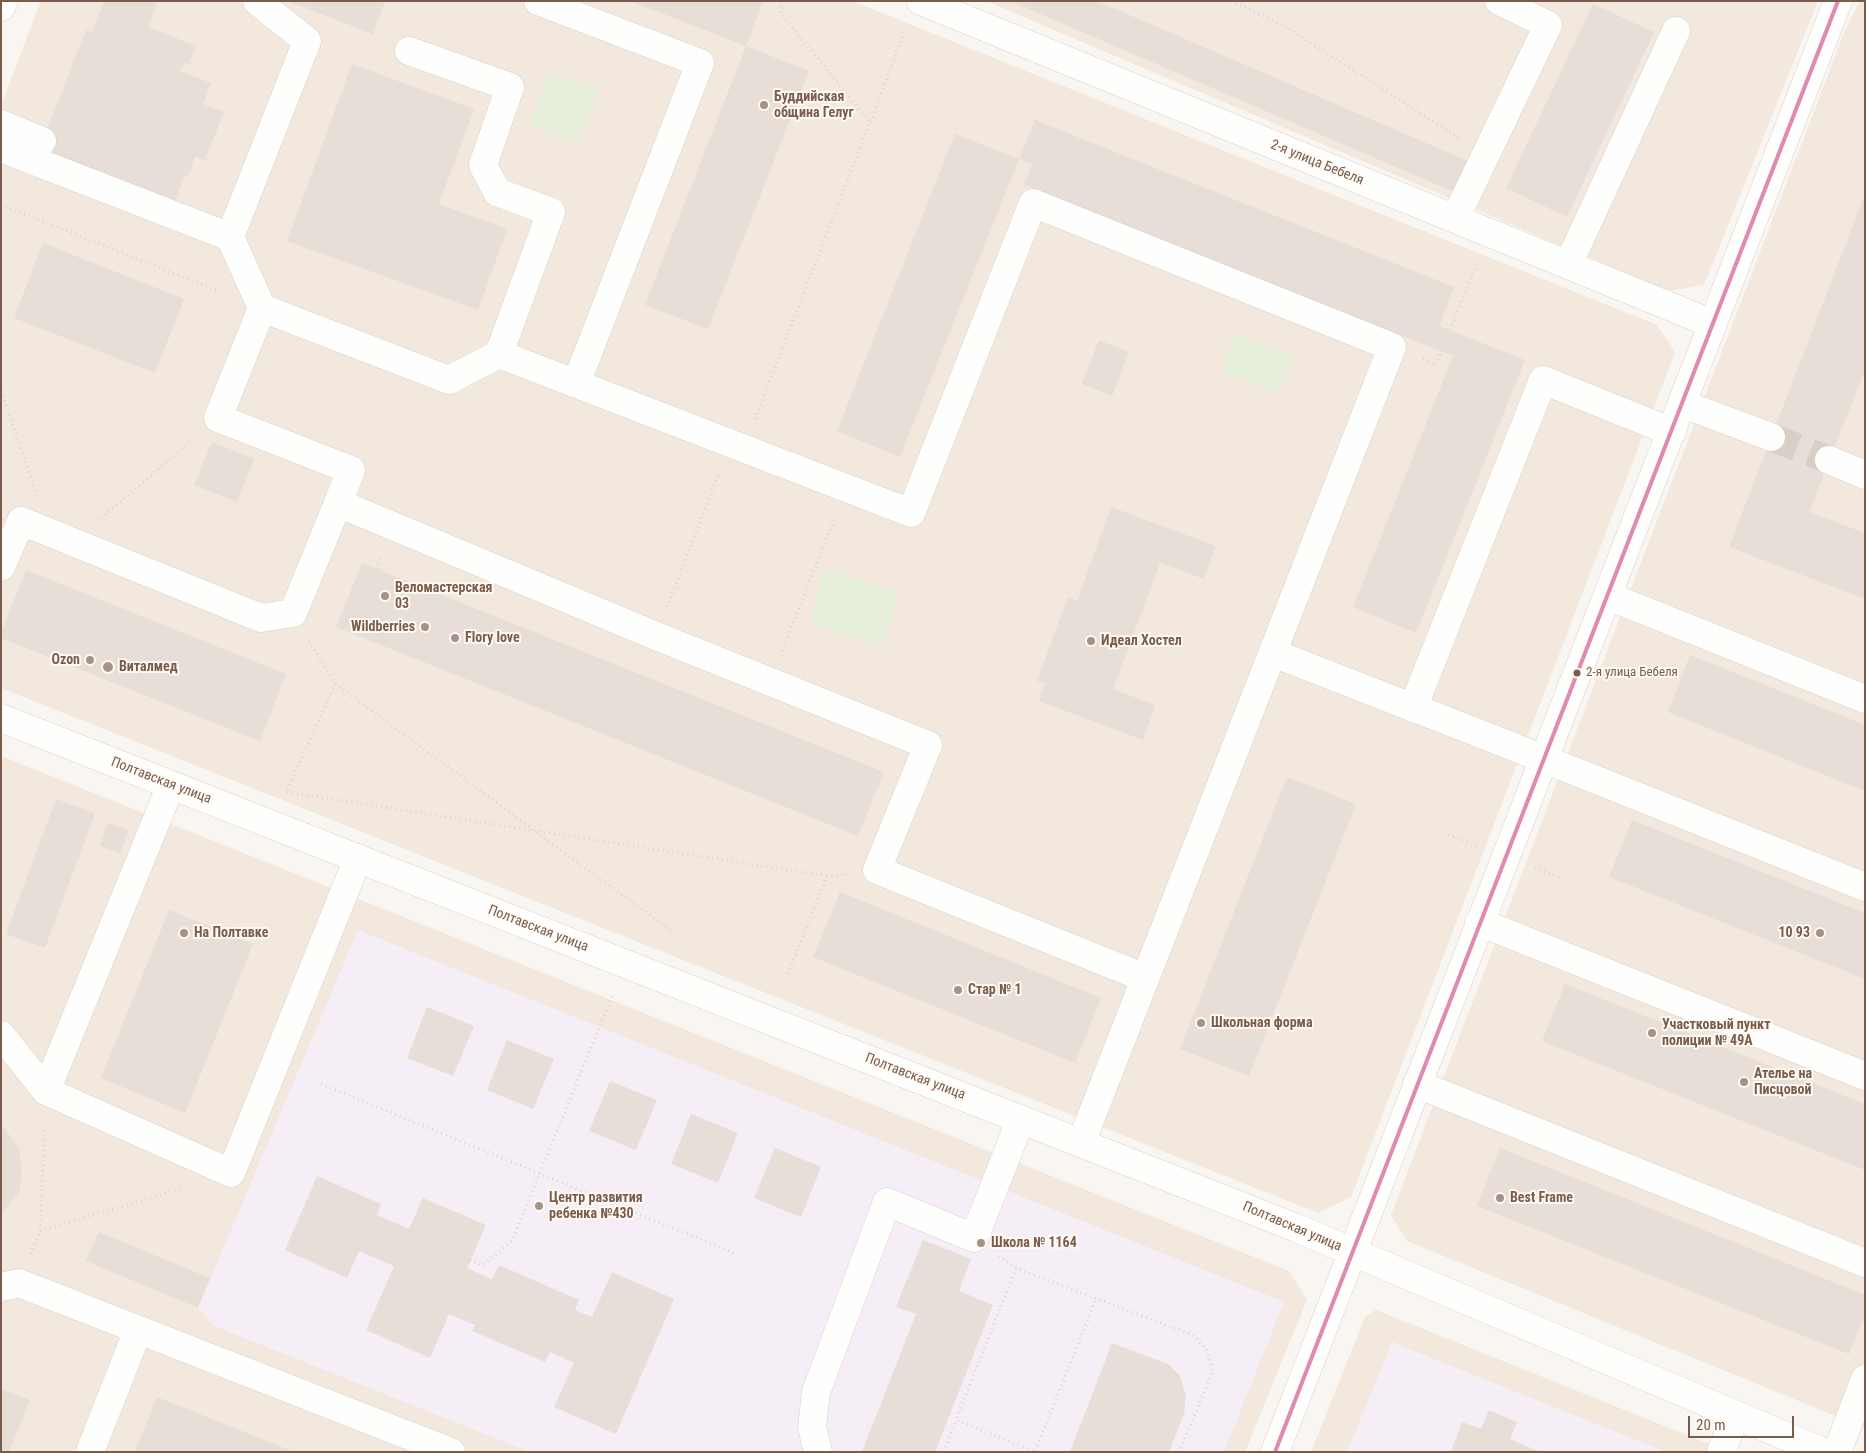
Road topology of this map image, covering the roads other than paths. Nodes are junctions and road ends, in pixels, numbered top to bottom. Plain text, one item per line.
1 (4, 1) edge
2 (257, 1) edge
3 (538, 1) edge
4 (921, 1) edge
5 (1499, 1) edge
6 (1838, 1) edge
7 (1, 7) edge
8 (1676, 31) dead end
9 (409, 51) dead end
10 (1, 124) edge
11 (42, 141) dead end
12 (1, 148) edge
13 (1455, 219) junction
14 (230, 237) junction
15 (1568, 265) junction
16 (262, 308) junction
17 (1713, 324) junction
18 (499, 354) junction
19 (576, 384) junction
20 (1683, 404) junction
21 (1672, 432) junction
22 (1771, 437) tunnel mouth
23 (1829, 460) tunnel mouth
24 (1865, 474) edge
25 (338, 503) junction
26 (1, 567) edge
27 (1608, 596) junction
28 (1273, 653) junction
29 (1865, 699) edge
30 (1413, 708) junction
31 (1, 718) edge
32 (1545, 759) junction
33 (171, 785) junction
34 (358, 858) junction
35 (1865, 887) edge
36 (1479, 922) junction
37 (1145, 978) junction
38 (1, 1035) edge
39 (1865, 1076) edge
40 (1417, 1084) junction
41 (46, 1091) junction
42 (1022, 1119) junction
43 (1081, 1142) junction
44 (1351, 1252) junction
45 (1865, 1263) edge
46 (10, 1285) edge
47 (138, 1330) junction
48 (1865, 1379) edge
49 (1736, 1415) junction
50 (90, 1452) edge
51 (451, 1452) edge
52 (818, 1452) edge
53 (1275, 1452) edge
54 (1721, 1452) edge
55 (1823, 1452) edge
56 (1837, 1452) edge

1 - 7 street
2 - 14 street
3 - 19 street
4 - 13 street, 2-я улица Бебеля
5 - 13 street
6 - 17 street
8 - 15 street
9 - 18 street
10 - 11 street
12 - 14 street
13 - 15 street, 2-я улица Бебеля
14 - 16 street
15 - 17 street, 2-я улица Бебеля
16 - 18 street
16 - 25 street
17 - 20 street
18 - 19 street
19 - 28 street
20 - 21 street
20 - 22 street
21 - 27 street
21 - 30 street
23 - 24 street
25 - 26 street
25 - 37 street
27 - 29 street
27 - 32 street
28 - 30 street
28 - 37 street
30 - 32 street
31 - 33 street, Полтавская улица
32 - 35 street
32 - 36 street
33 - 34 street, Полтавская улица
33 - 41 street
34 - 41 street
34 - 42 street, Полтавская улица
36 - 39 street
36 - 40 street
37 - 43 street
38 - 41 street
40 - 44 street
40 - 45 street
42 - 43 street, Полтавская улица
42 - 52 street
43 - 44 street, Полтавская улица
44 - 49 street, Полтавская улица
44 - 53 street
46 - 47 street
47 - 50 street
47 - 51 street
48 - 56 street
49 - 54 street
49 - 55 street, Полтавская улица

